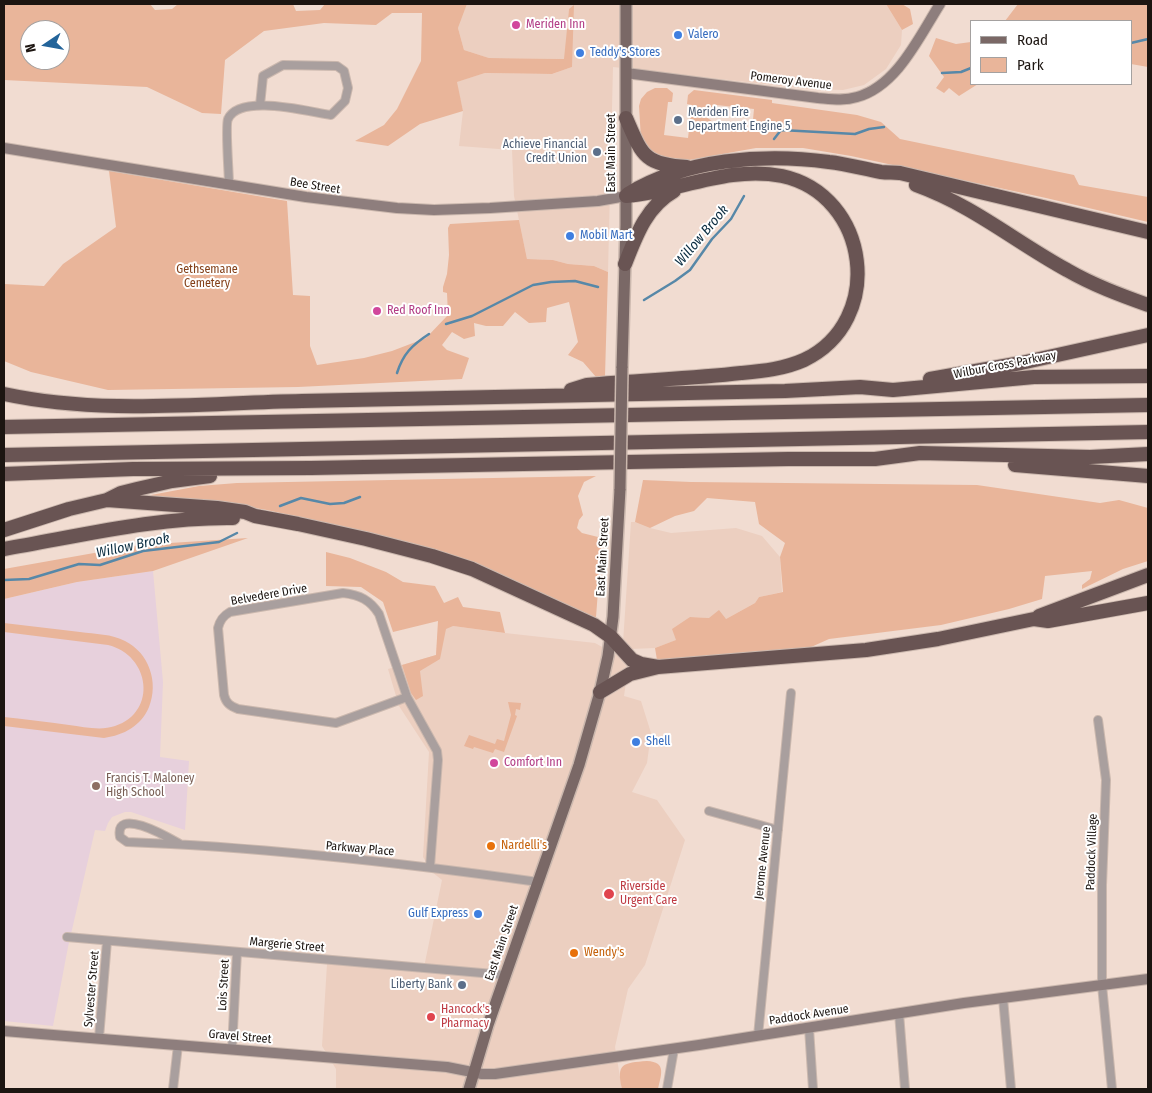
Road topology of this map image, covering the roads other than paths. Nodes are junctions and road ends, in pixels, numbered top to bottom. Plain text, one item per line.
1 (626, 4) edge
2 (940, 4) edge
3 (626, 72) junction
4 (260, 105) junction
5 (626, 118) junction
6 (4, 148) edge
7 (700, 167) junction
8 (883, 172) junction
9 (229, 184) junction
10 (683, 186) junction
11 (626, 196) junction
12 (1148, 232) edge
13 (625, 264) junction
14 (1148, 305) edge
15 (1148, 335) edge
16 (1148, 376) edge
17 (860, 387) junction
18 (7, 393) edge
19 (558, 396) junction
20 (1148, 405) edge
21 (4, 427) edge
22 (1148, 432) edge
23 (1148, 454) edge
24 (4, 455) edge
25 (875, 459) junction
26 (280, 468) junction
27 (4, 474) edge
28 (1148, 476) edge
29 (106, 500) junction
30 (255, 516) junction
31 (4, 530) edge
32 (4, 549) edge
33 (1148, 575) edge
34 (1148, 603) edge
35 (1034, 619) junction
36 (611, 637) junction
37 (658, 667) junction
38 (600, 692) junction
39 (791, 693) dead end
40 (407, 697) junction
41 (1098, 720) dead end
42 (709, 812) dead end
43 (778, 830) junction
44 (180, 844) junction
45 (430, 867) junction
46 (538, 882) junction
47 (67, 937) dead end
48 (107, 940) junction
49 (237, 952) junction
50 (505, 975) junction
51 (1148, 979) edge
52 (1102, 985) junction
53 (1002, 998) junction
54 (898, 1013) junction
55 (809, 1028) junction
56 (4, 1031) edge
57 (758, 1036) junction
58 (99, 1038) junction
59 (178, 1045) junction
60 (232, 1049) junction
61 (674, 1049) junction
62 (473, 1072) junction
63 (173, 1089) edge
64 (469, 1089) edge
65 (667, 1089) edge
66 (814, 1089) edge
67 (905, 1089) edge
68 (1011, 1089) edge
69 (1112, 1089) edge

1 - 3 main road, East Main Street
2 - 3 main road, Pomeroy Avenue
3 - 5 main road, East Main Street
4 - 4 street
4 - 9 street
5 - 7 highway
5 - 11 main road, East Main Street
6 - 9 main road, Bee Street
7 - 8 highway
7 - 11 highway
8 - 12 highway
8 - 14 highway
9 - 11 main road, Bee Street
10 - 11 highway
10 - 13 highway
10 - 19 highway
11 - 13 main road, East Main Street
13 - 36 main road, East Main Street, bridge
15 - 17 highway, Wilbur Cross Parkway
16 - 17 highway
17 - 19 highway
18 - 19 highway
20 - 21 highway
22 - 24 highway
23 - 25 highway
25 - 26 highway
25 - 28 highway
26 - 27 highway
26 - 29 highway
29 - 30 highway
29 - 31 highway
30 - 32 highway
30 - 36 highway
33 - 35 highway
34 - 35 highway
35 - 37 highway
36 - 37 highway
36 - 38 main road, East Main Street
37 - 38 highway
38 - 46 main road, East Main Street
39 - 43 street, Jerome Avenue
40 - 40 street, Belvedere Drive
40 - 45 street, Belvedere Drive
41 - 52 street, Paddock Village
42 - 43 street
43 - 57 street, Jerome Avenue
44 - 44 street, Parkway Place
44 - 45 street, Parkway Place
45 - 46 street, Parkway Place
46 - 50 main road, East Main Street
47 - 48 street, Margerie Street
48 - 49 street, Margerie Street
48 - 58 street, Sylvester Street
49 - 50 street, Margerie Street
49 - 60 street, Lois Street
50 - 62 main road, East Main Street
51 - 52 main road, Paddock Avenue
52 - 53 main road, Paddock Avenue
52 - 69 street, Paddock Village
53 - 54 main road, Paddock Avenue
53 - 68 street
54 - 55 main road, Paddock Avenue
54 - 67 street
55 - 57 main road, Paddock Avenue
55 - 66 street
56 - 58 main road, Gravel Street
57 - 61 main road, Paddock Avenue
58 - 59 main road, Gravel Street
59 - 60 main road, Gravel Street
59 - 63 street
60 - 62 main road, Gravel Street
61 - 62 main road, Paddock Avenue
61 - 65 street
62 - 64 main road, East Main Street

